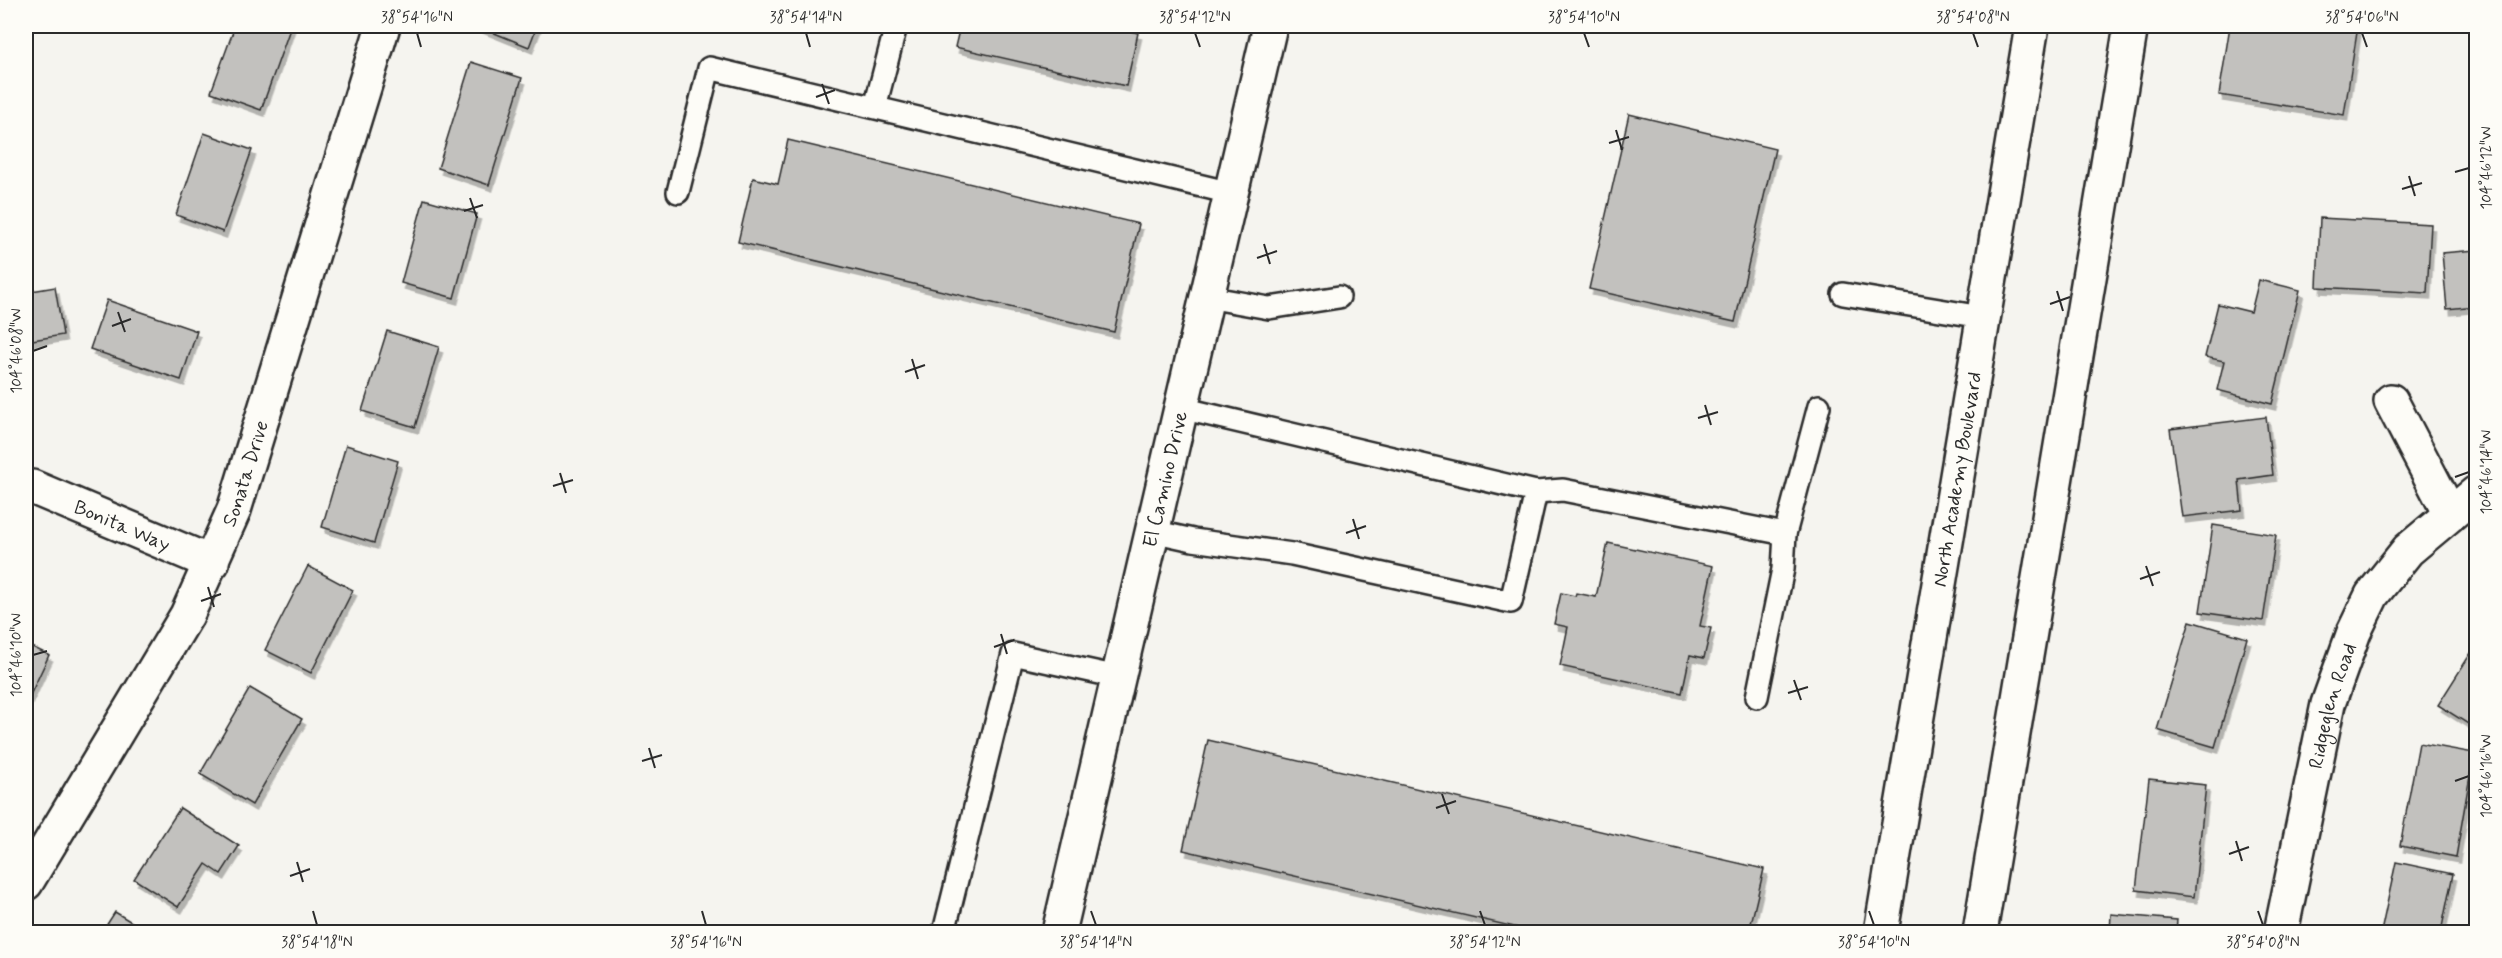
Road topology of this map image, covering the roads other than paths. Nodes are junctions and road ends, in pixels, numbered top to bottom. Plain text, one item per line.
1 (383, 26) edge
2 (896, 26) edge
3 (1270, 26) edge
4 (2032, 26) edge
5 (2131, 26) edge
6 (875, 107) junction
7 (678, 192) dead end
8 (1231, 193) junction
9 (1843, 294) dead end
10 (1207, 297) junction
11 (1339, 297) dead end
12 (1982, 317) junction
13 (2391, 401) dead end
14 (1819, 406) dead end
15 (1181, 408) junction
16 (32, 487) dead end
17 (1536, 492) junction
18 (2476, 493) edge
19 (2451, 514) junction
20 (1152, 531) junction
21 (1785, 534) junction
22 (212, 563) junction
23 (1118, 677) junction
24 (1757, 697) dead end
25 (26, 883) edge
26 (944, 933) edge
27 (1059, 933) edge
28 (1881, 933) edge
29 (1980, 933) edge
30 (2281, 933) edge

1 - 22 main road, Sonata Drive
2 - 6 lane
3 - 8 main road, El Camino Drive
4 - 12 main road, North Academy Boulevard
5 - 29 main road
6 - 7 lane
6 - 8 lane
8 - 10 main road, El Camino Drive
9 - 12 lane
10 - 11 lane
10 - 15 main road, El Camino Drive
12 - 28 main road, North Academy Boulevard
13 - 19 main road
14 - 21 lane
15 - 17 lane
15 - 20 main road, El Camino Drive
16 - 22 main road, Bonita Way
17 - 20 lane
17 - 21 lane
18 - 19 main road, Ridgeglen Road
19 - 30 main road, Ridgeglen Road
20 - 23 main road, El Camino Drive
21 - 24 lane
22 - 25 main road, Sonata Drive
23 - 26 lane
23 - 27 main road, El Camino Drive

